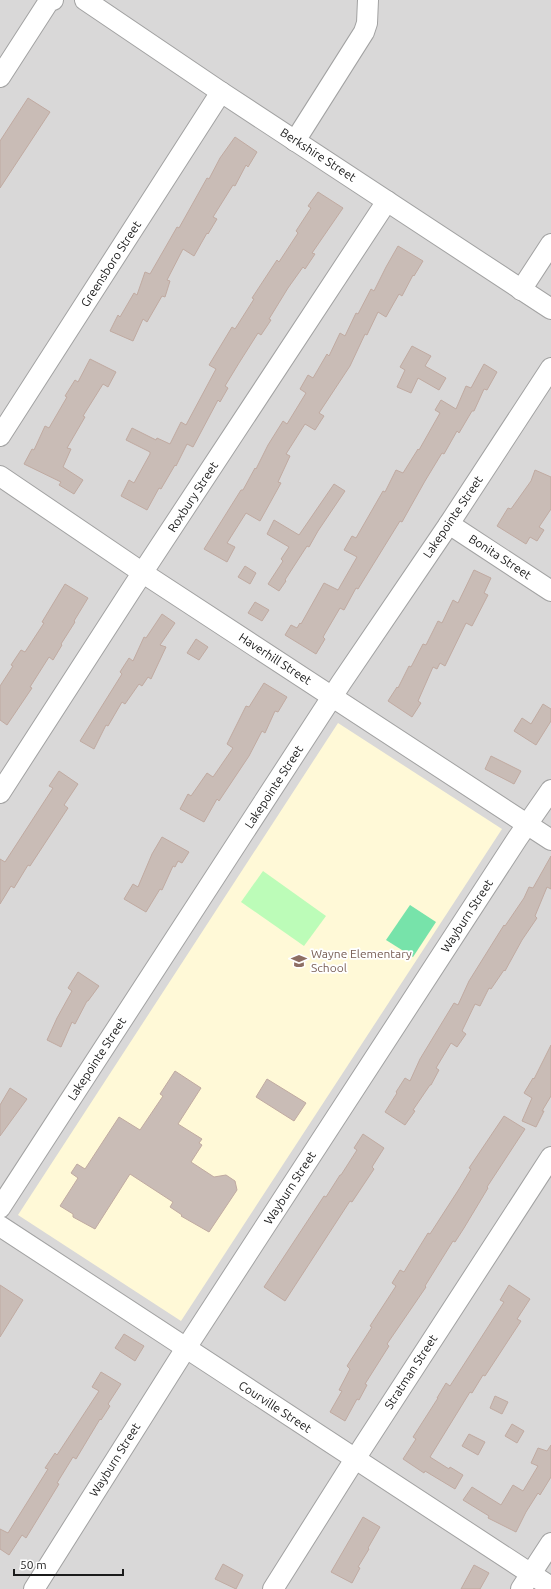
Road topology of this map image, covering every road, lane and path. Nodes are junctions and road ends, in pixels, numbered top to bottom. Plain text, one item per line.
1 (54, 0) edge
2 (85, 0) edge
3 (368, 0) edge
4 (0, 77) edge
5 (221, 92) junction
6 (295, 141) junction
7 (388, 201) junction
8 (551, 244) edge
9 (521, 290) junction
10 (551, 309) edge
11 (551, 368) edge
12 (0, 436) edge
13 (0, 476) edge
14 (449, 524) junction
15 (143, 573) junction
16 (551, 590) edge
17 (332, 697) junction
18 (551, 790) edge
19 (0, 793) edge
20 (528, 824) junction
21 (551, 840) edge
22 (551, 1156) edge
23 (0, 1208) edge
24 (0, 1226) edge
25 (186, 1348) junction
26 (355, 1459) junction
27 (551, 1543) edge
28 (526, 1582) edge
29 (551, 1587) edge
30 (34, 1589) edge
31 (273, 1589) edge

1 - 4 street
2 - 5 street, Berkshire Street
3 - 6 street
5 - 6 street, Berkshire Street
5 - 12 street, Greensboro Street
6 - 7 street, Berkshire Street
7 - 9 street, Berkshire Street
7 - 15 street, Roxbury Street
8 - 9 street
9 - 10 street, Berkshire Street
11 - 14 street, Lakepointe Street
13 - 15 street, Haverhill Street
14 - 16 street, Bonita Street
14 - 17 street, Lakepointe Street
15 - 17 street, Haverhill Street
15 - 19 street, Roxbury Street
17 - 20 street, Haverhill Street
17 - 23 street, Lakepointe Street
18 - 20 street, Wayburn Street
20 - 21 street, Haverhill Street
20 - 25 street, Wayburn Street
22 - 26 street, Stratman Street
24 - 25 street, Courville Street
25 - 26 street, Courville Street
25 - 30 street, Wayburn Street
26 - 28 street, Courville Street
26 - 31 street, Stratman Street
27 - 28 street
28 - 29 street, Courville Street

